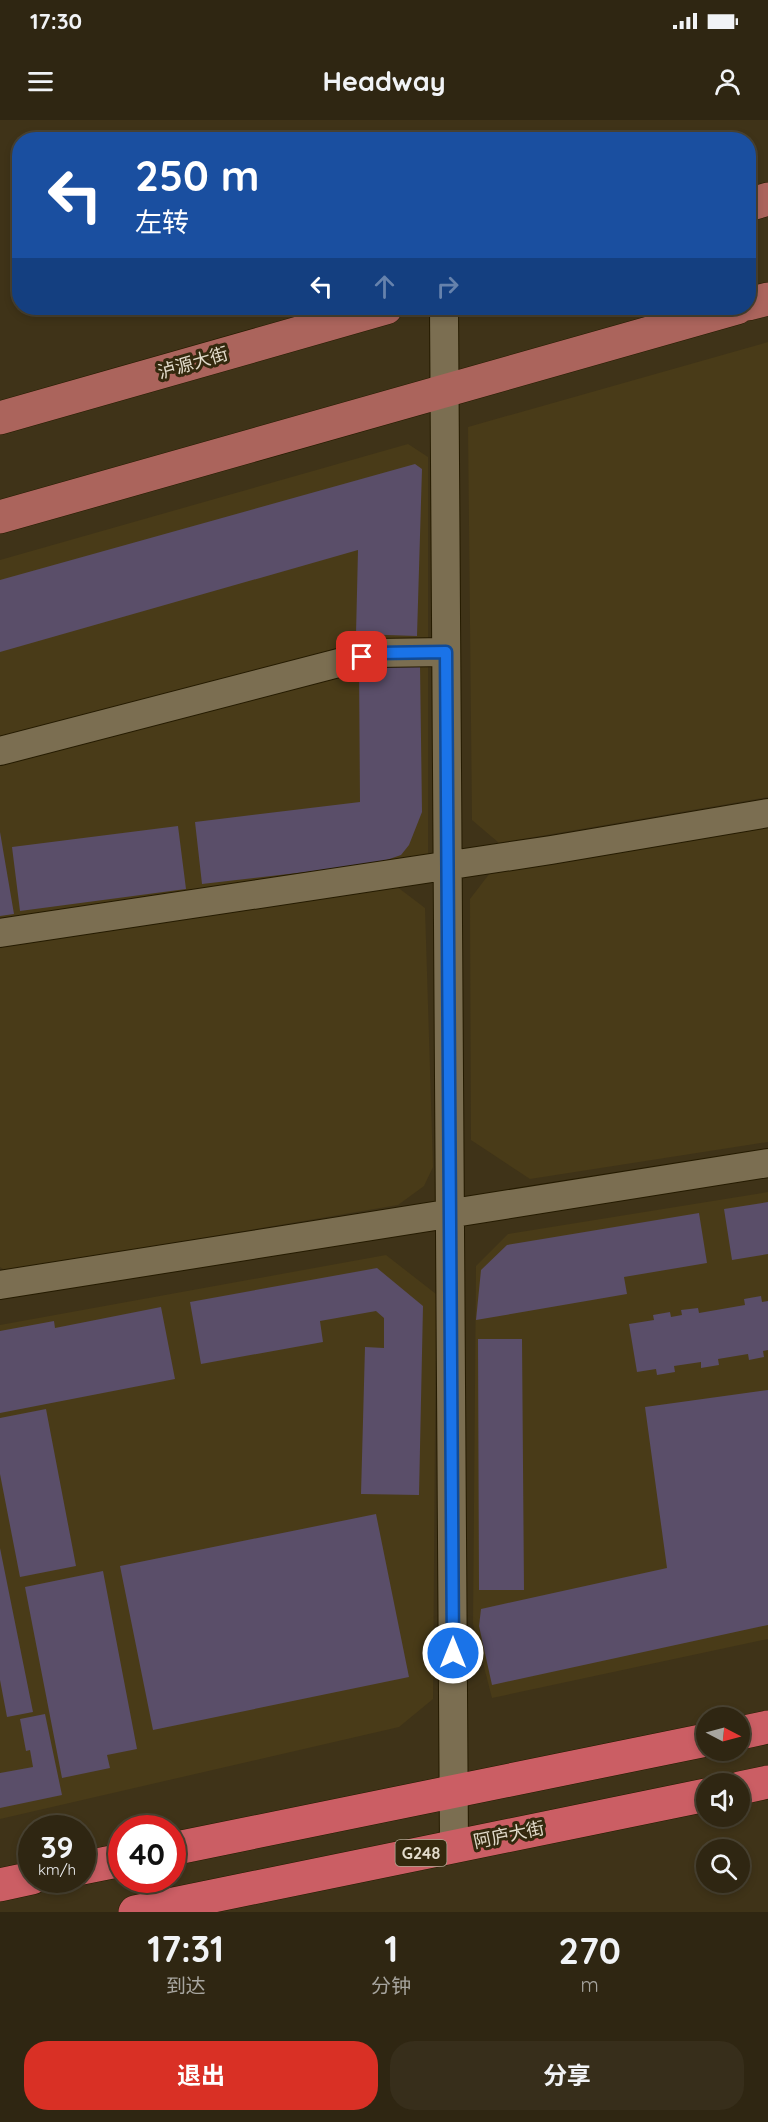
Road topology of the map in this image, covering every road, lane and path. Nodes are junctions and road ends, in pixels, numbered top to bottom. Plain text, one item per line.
1 (361, 315) edge
2 (444, 315) edge
3 (712, 315) edge
4 (444, 390) junction
5 (0, 418) edge
6 (0, 517) edge
7 (446, 652) junction
8 (0, 751) edge
9 (768, 813) edge
10 (447, 865) junction
11 (0, 933) edge
12 (768, 1163) edge
13 (450, 1213) junction
14 (0, 1285) edge
15 (768, 1727) edge
16 (750, 1731) edge
17 (696, 1742) edge
18 (768, 1782) edge
19 (750, 1786) edge
20 (454, 1792) junction
21 (696, 1797) edge
22 (186, 1846) edge
23 (454, 1846) junction
24 (18, 1881) edge
25 (0, 1885) edge
26 (135, 1912) edge

1 - 5 main road, 泸源大街
2 - 4 street
3 - 4 main road
4 - 6 main road
4 - 7 street
7 - 8 street
7 - 10 street
9 - 10 street
10 - 11 street
10 - 13 street
12 - 13 street
13 - 14 street
13 - 20 street
15 - 16 highway
17 - 20 highway
18 - 19 highway
20 - 22 highway
20 - 23 street
21 - 23 highway, 阿庐大街 / G248
23 - 26 highway, 阿庐大街 / G248
24 - 25 highway

